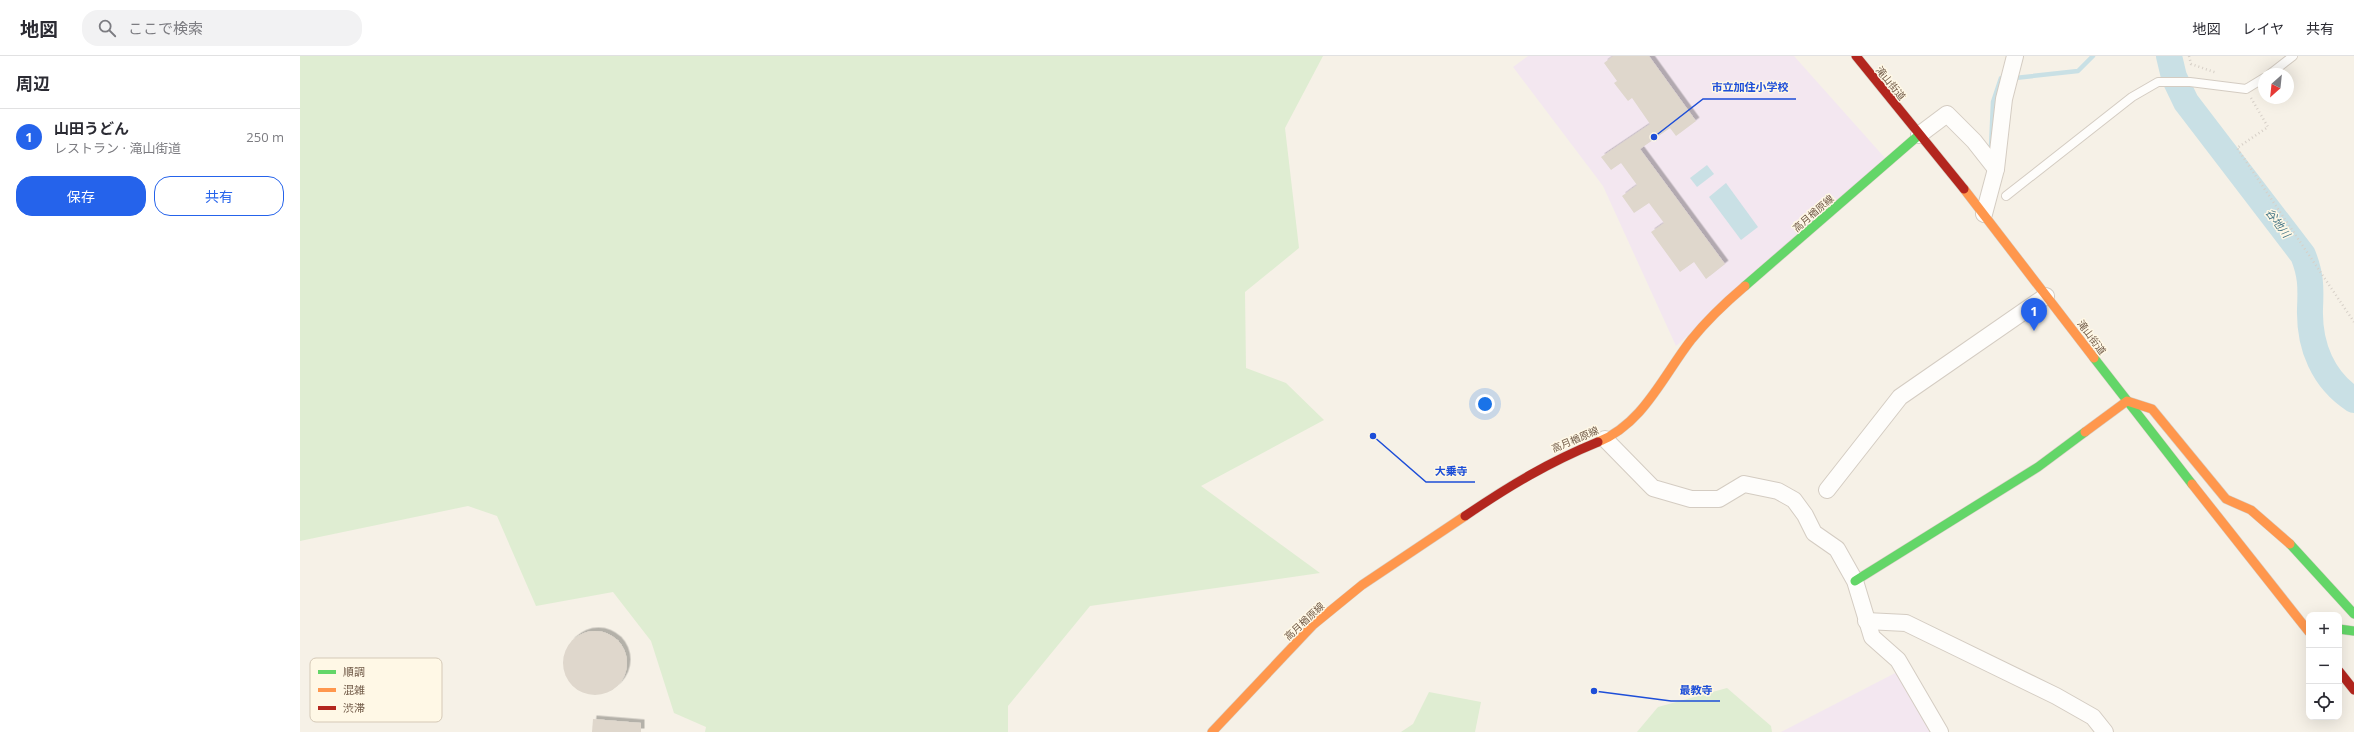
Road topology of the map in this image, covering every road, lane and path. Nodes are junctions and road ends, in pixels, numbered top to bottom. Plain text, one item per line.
1 (1856, 56) edge
2 (2015, 56) edge
3 (2189, 56) edge
4 (2293, 56) edge
5 (2191, 64) dead end
6 (2278, 68) edge
7 (2258, 82) edge
8 (1919, 135) junction
9 (2237, 148) dead end
10 (1996, 169) junction
11 (2006, 196) dead end
12 (1984, 214) junction
13 (2046, 296) junction
14 (2354, 322) edge
15 (2127, 401) junction
16 (1605, 439) junction
17 (1827, 490) dead end
18 (1855, 581) junction
19 (2354, 614) edge
20 (1866, 621) junction
21 (2305, 623) edge
22 (2342, 629) edge
23 (2354, 631) edge
24 (2342, 675) edge
25 (2354, 690) edge
26 (1212, 732) edge
27 (1940, 732) edge
28 (2105, 732) edge

1 - 8 main road, 滝山街道
2 - 10 street
3 - 5 path
4 - 6 lane
7 - 11 lane
8 - 10 street
8 - 12 main road, 滝山街道
8 - 16 main road, 高月楢原線
9 - 14 path
10 - 12 street
12 - 13 main road, 滝山街道
13 - 15 main road, 滝山街道
13 - 17 street
15 - 18 main road
15 - 19 main road
15 - 21 main road, 滝山街道
16 - 18 street
16 - 26 main road, 高月楢原線
18 - 20 street
20 - 27 street
20 - 28 street
22 - 23 main road
24 - 25 main road

